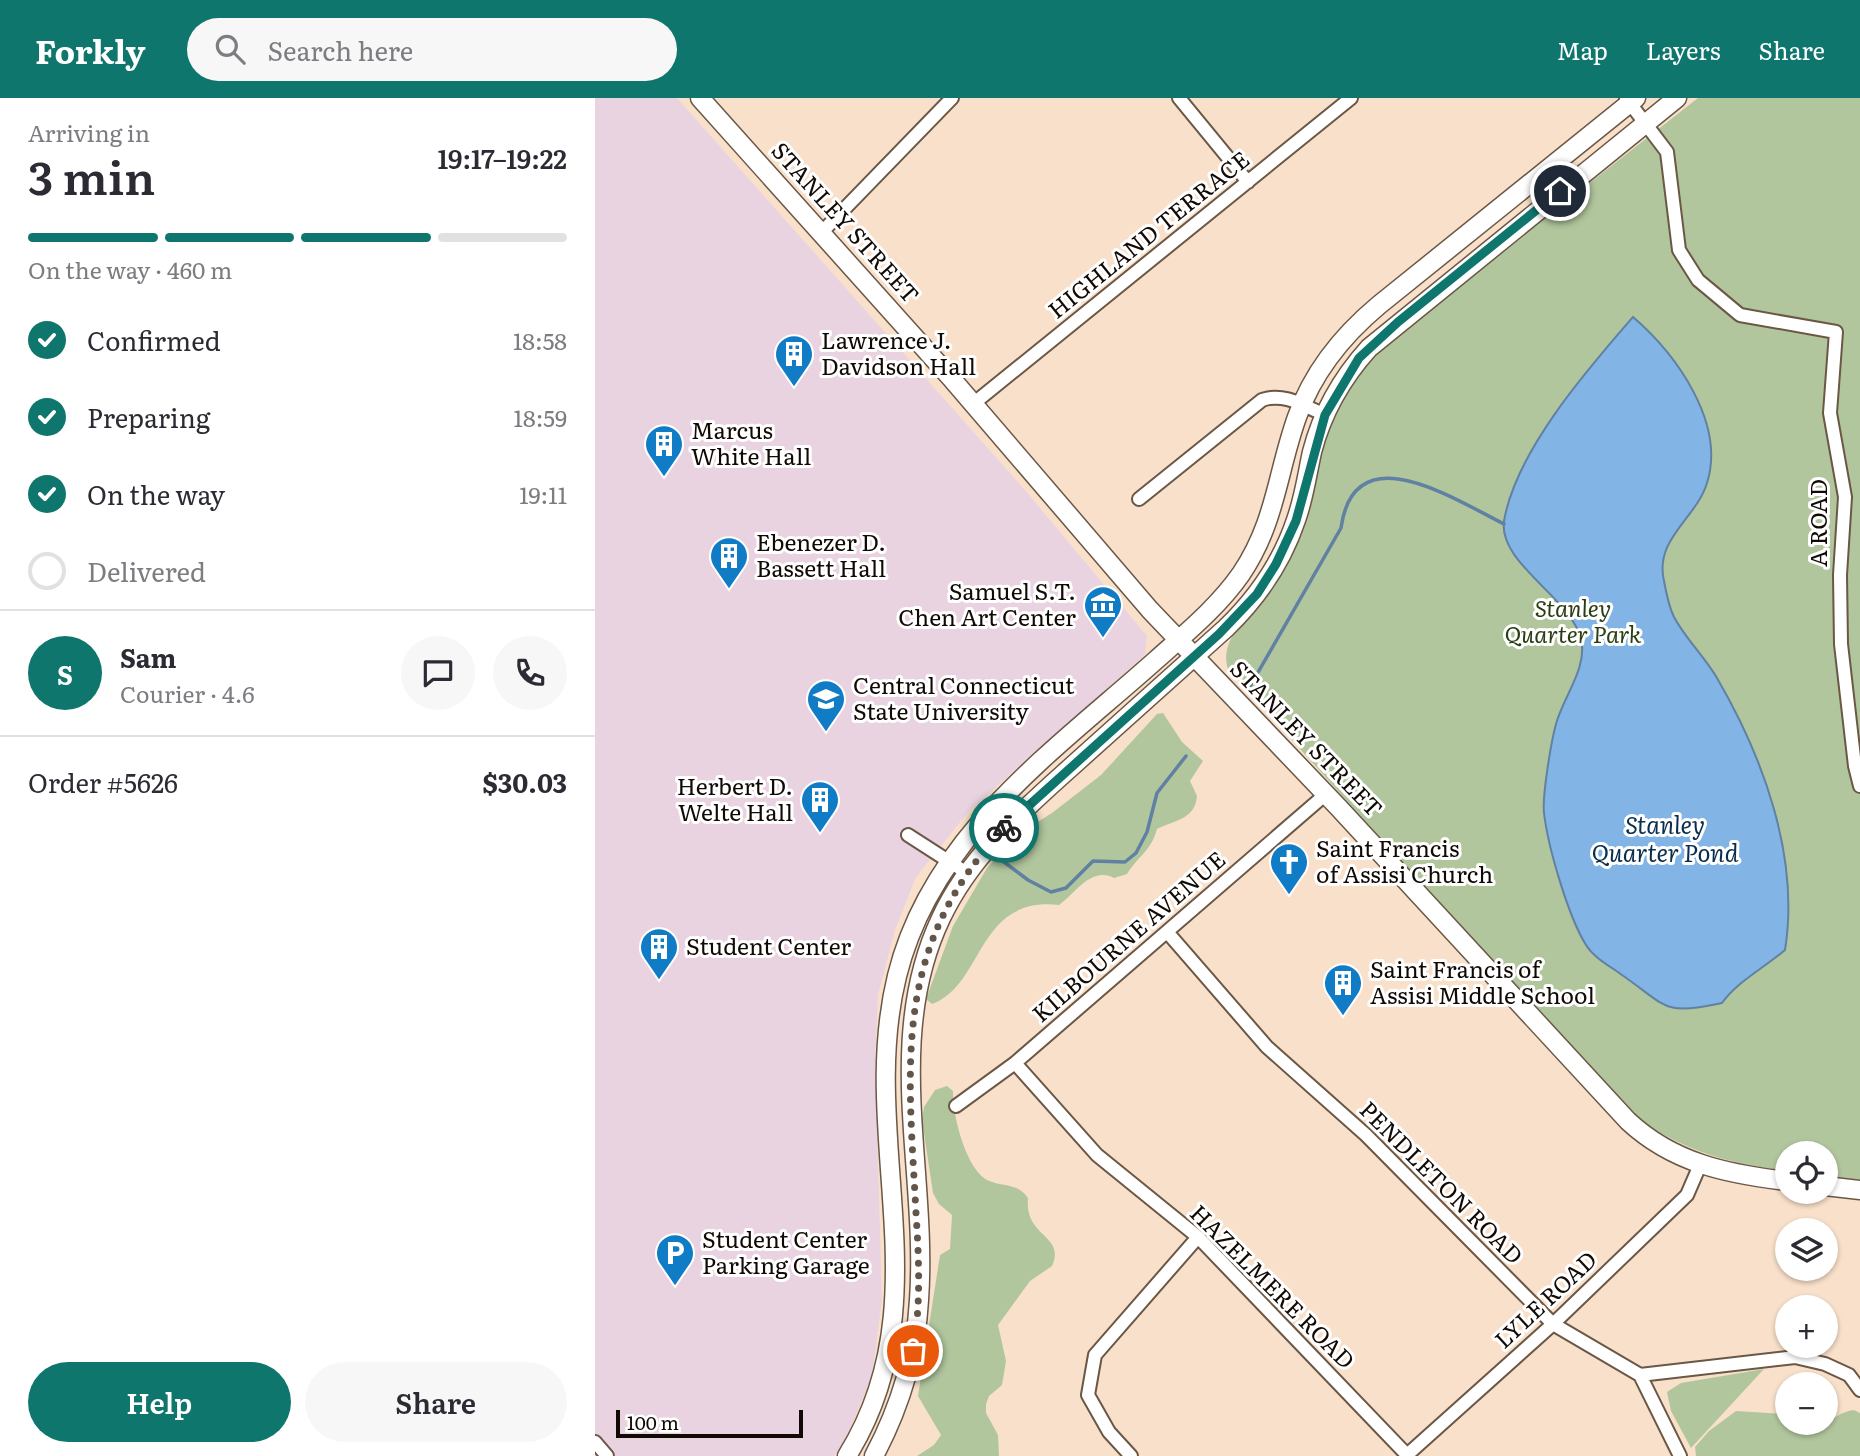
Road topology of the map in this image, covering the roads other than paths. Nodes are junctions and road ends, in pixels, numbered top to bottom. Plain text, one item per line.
1 (700, 98) edge
2 (952, 98) edge
3 (1179, 98) edge
4 (1351, 98) edge
5 (1677, 98) edge
6 (1631, 100) edge
7 (1646, 122) junction
8 (1248, 182) junction
9 (821, 233) junction
10 (1453, 245) junction
11 (1469, 265) junction
12 (973, 404) junction
13 (1302, 405) junction
14 (1325, 415) junction
15 (1139, 499) dead end
16 (1178, 640) junction
17 (1194, 657) junction
18 (1860, 786) edge
19 (1326, 794) junction
20 (908, 835) dead end
21 (948, 861) junction
22 (967, 873) junction
23 (1168, 933) junction
24 (1015, 1063) junction
25 (956, 1106) dead end
26 (912, 1125) junction
27 (889, 1126) junction
28 (913, 1144) junction
29 (890, 1145) junction
30 (1700, 1165) junction
31 (1775, 1179) edge
32 (1838, 1187) edge
33 (1860, 1190) edge
34 (1198, 1237) junction
35 (1553, 1324) junction
36 (1640, 1375) junction
37 (1860, 1390) edge
38 (595, 1442) edge
39 (1408, 1455) edge
40 (607, 1456) edge
41 (847, 1456) edge
42 (874, 1456) edge
43 (1131, 1456) edge
44 (1680, 1456) edge

1 - 9 main road, STANLEY STREET
2 - 9 street
3 - 8 street
4 - 8 street, HIGHLAND TERRACE
5 - 7 main road
6 - 7 street, A ROAD
6 - 10 main road
7 - 11 main road
7 - 18 street, A ROAD
8 - 12 street, HIGHLAND TERRACE
9 - 12 main road, STANLEY STREET
10 - 11 main road
10 - 13 main road
11 - 14 main road
12 - 16 main road, STANLEY STREET
13 - 14 street
13 - 15 street
13 - 16 main road
14 - 17 main road
16 - 17 main road, STANLEY STREET
16 - 21 main road
17 - 19 main road, STANLEY STREET
17 - 22 main road
19 - 23 street, KILBOURNE AVENUE
19 - 30 main road, STANLEY STREET
20 - 21 street
21 - 22 street
21 - 27 main road
22 - 26 main road
23 - 24 street, KILBOURNE AVENUE
23 - 35 street, PENDLETON ROAD
24 - 25 street, KILBOURNE AVENUE
24 - 34 street, HAZELMERE ROAD
26 - 27 main road
26 - 28 main road
27 - 29 main road
28 - 29 main road
28 - 42 main road
29 - 41 main road
30 - 31 main road, STANLEY STREET
30 - 35 street, LYLE ROAD
32 - 33 main road
34 - 39 street, HAZELMERE ROAD
34 - 43 street
35 - 36 street, PENDLETON ROAD
35 - 39 street, LYLE ROAD
36 - 37 street
36 - 44 street
38 - 40 street

